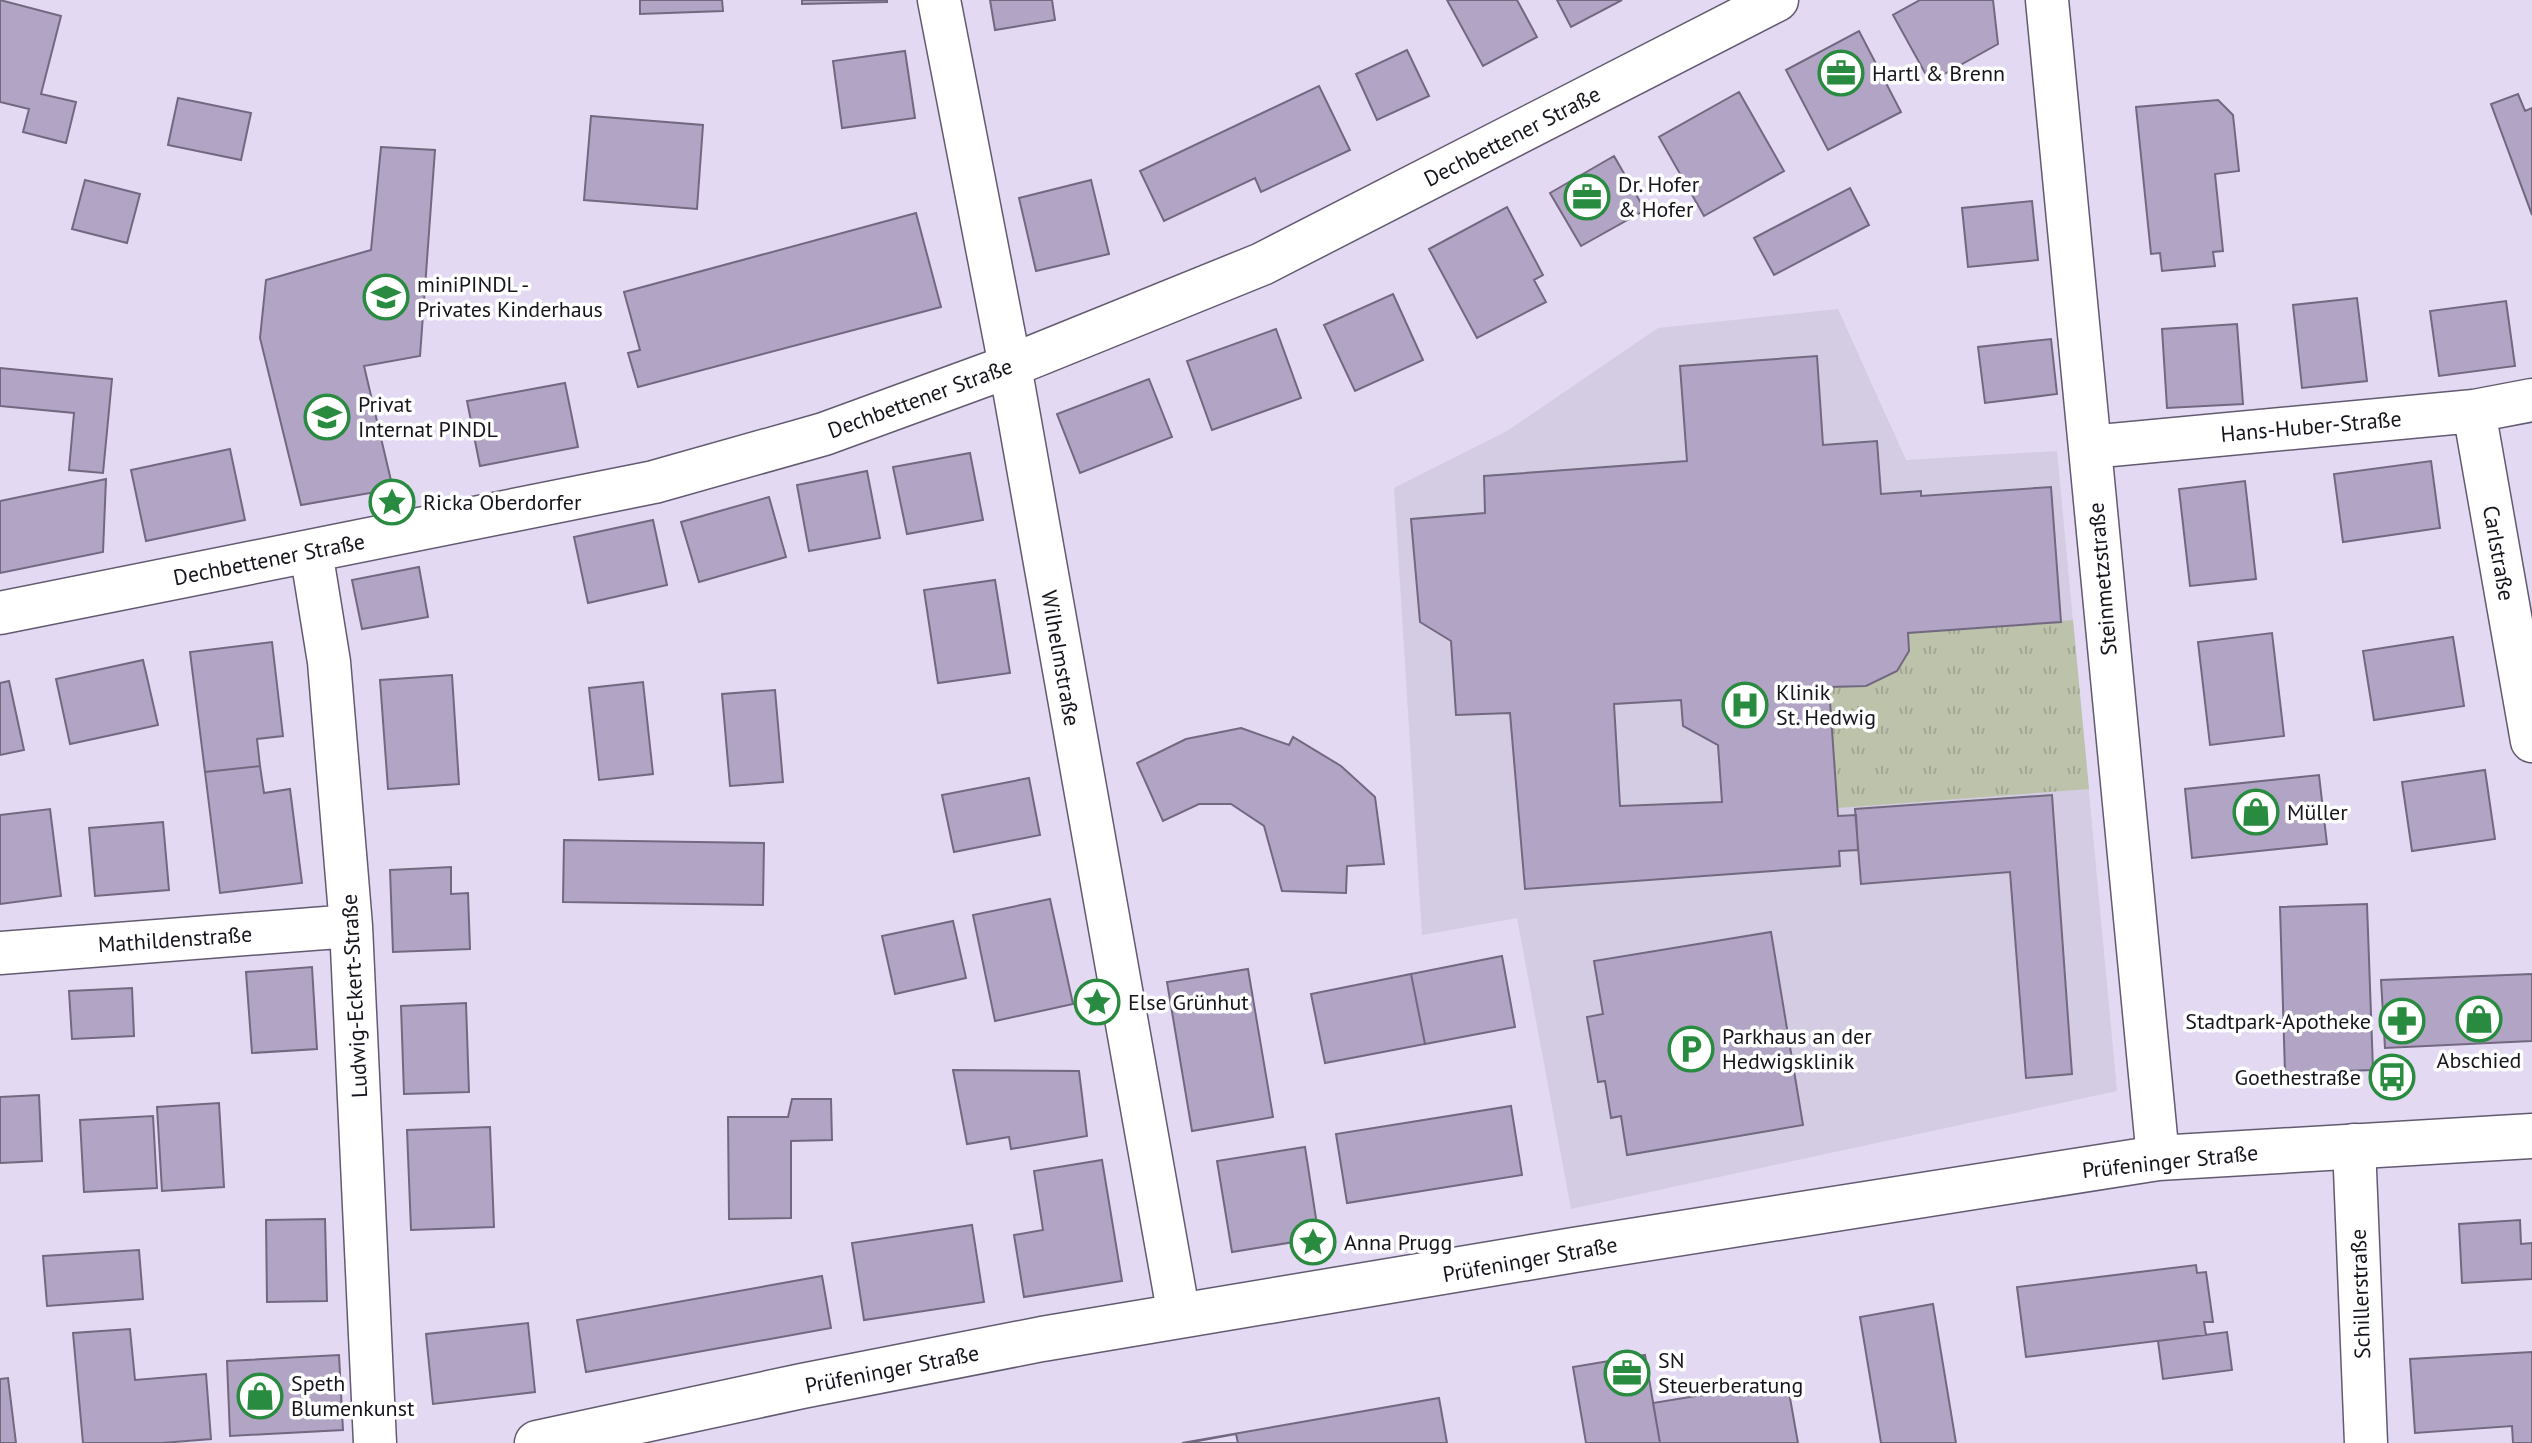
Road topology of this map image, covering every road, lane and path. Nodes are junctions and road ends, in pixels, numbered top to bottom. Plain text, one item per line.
1 (939, 0) edge
2 (1777, 0) edge
3 (2047, 0) edge
4 (1010, 366) junction
5 (2532, 400) edge
6 (2474, 411) junction
7 (2090, 447) junction
8 (311, 551) junction
9 (0, 613) edge
10 (2532, 741) edge
11 (351, 926) junction
12 (0, 953) edge
13 (2532, 1136) edge
14 (2354, 1145) junction
15 (2158, 1158) junction
16 (1179, 1316) junction
17 (375, 1443) edge
18 (537, 1443) edge
19 (2366, 1443) edge

1 - 4 street, Wilhelmstraße
2 - 4 street, Dechbettener Straße
3 - 7 street, Steinmetzstraße
4 - 8 street, Dechbettener Straße
4 - 16 street, Wilhelmstraße
5 - 6 street, Hans-Huber-Straße
6 - 7 street, Hans-Huber-Straße
6 - 10 street, Carlstraße
7 - 15 street, Steinmetzstraße
8 - 9 street, Dechbettener Straße
8 - 11 street, Ludwig-Eckert-Straße
11 - 12 street, Mathildenstraße
11 - 17 street, Ludwig-Eckert-Straße
13 - 14 street, Prüfeninger Straße
14 - 15 street, Prüfeninger Straße
14 - 19 street, Schillerstraße
15 - 16 street, Prüfeninger Straße
16 - 18 street, Prüfeninger Straße

